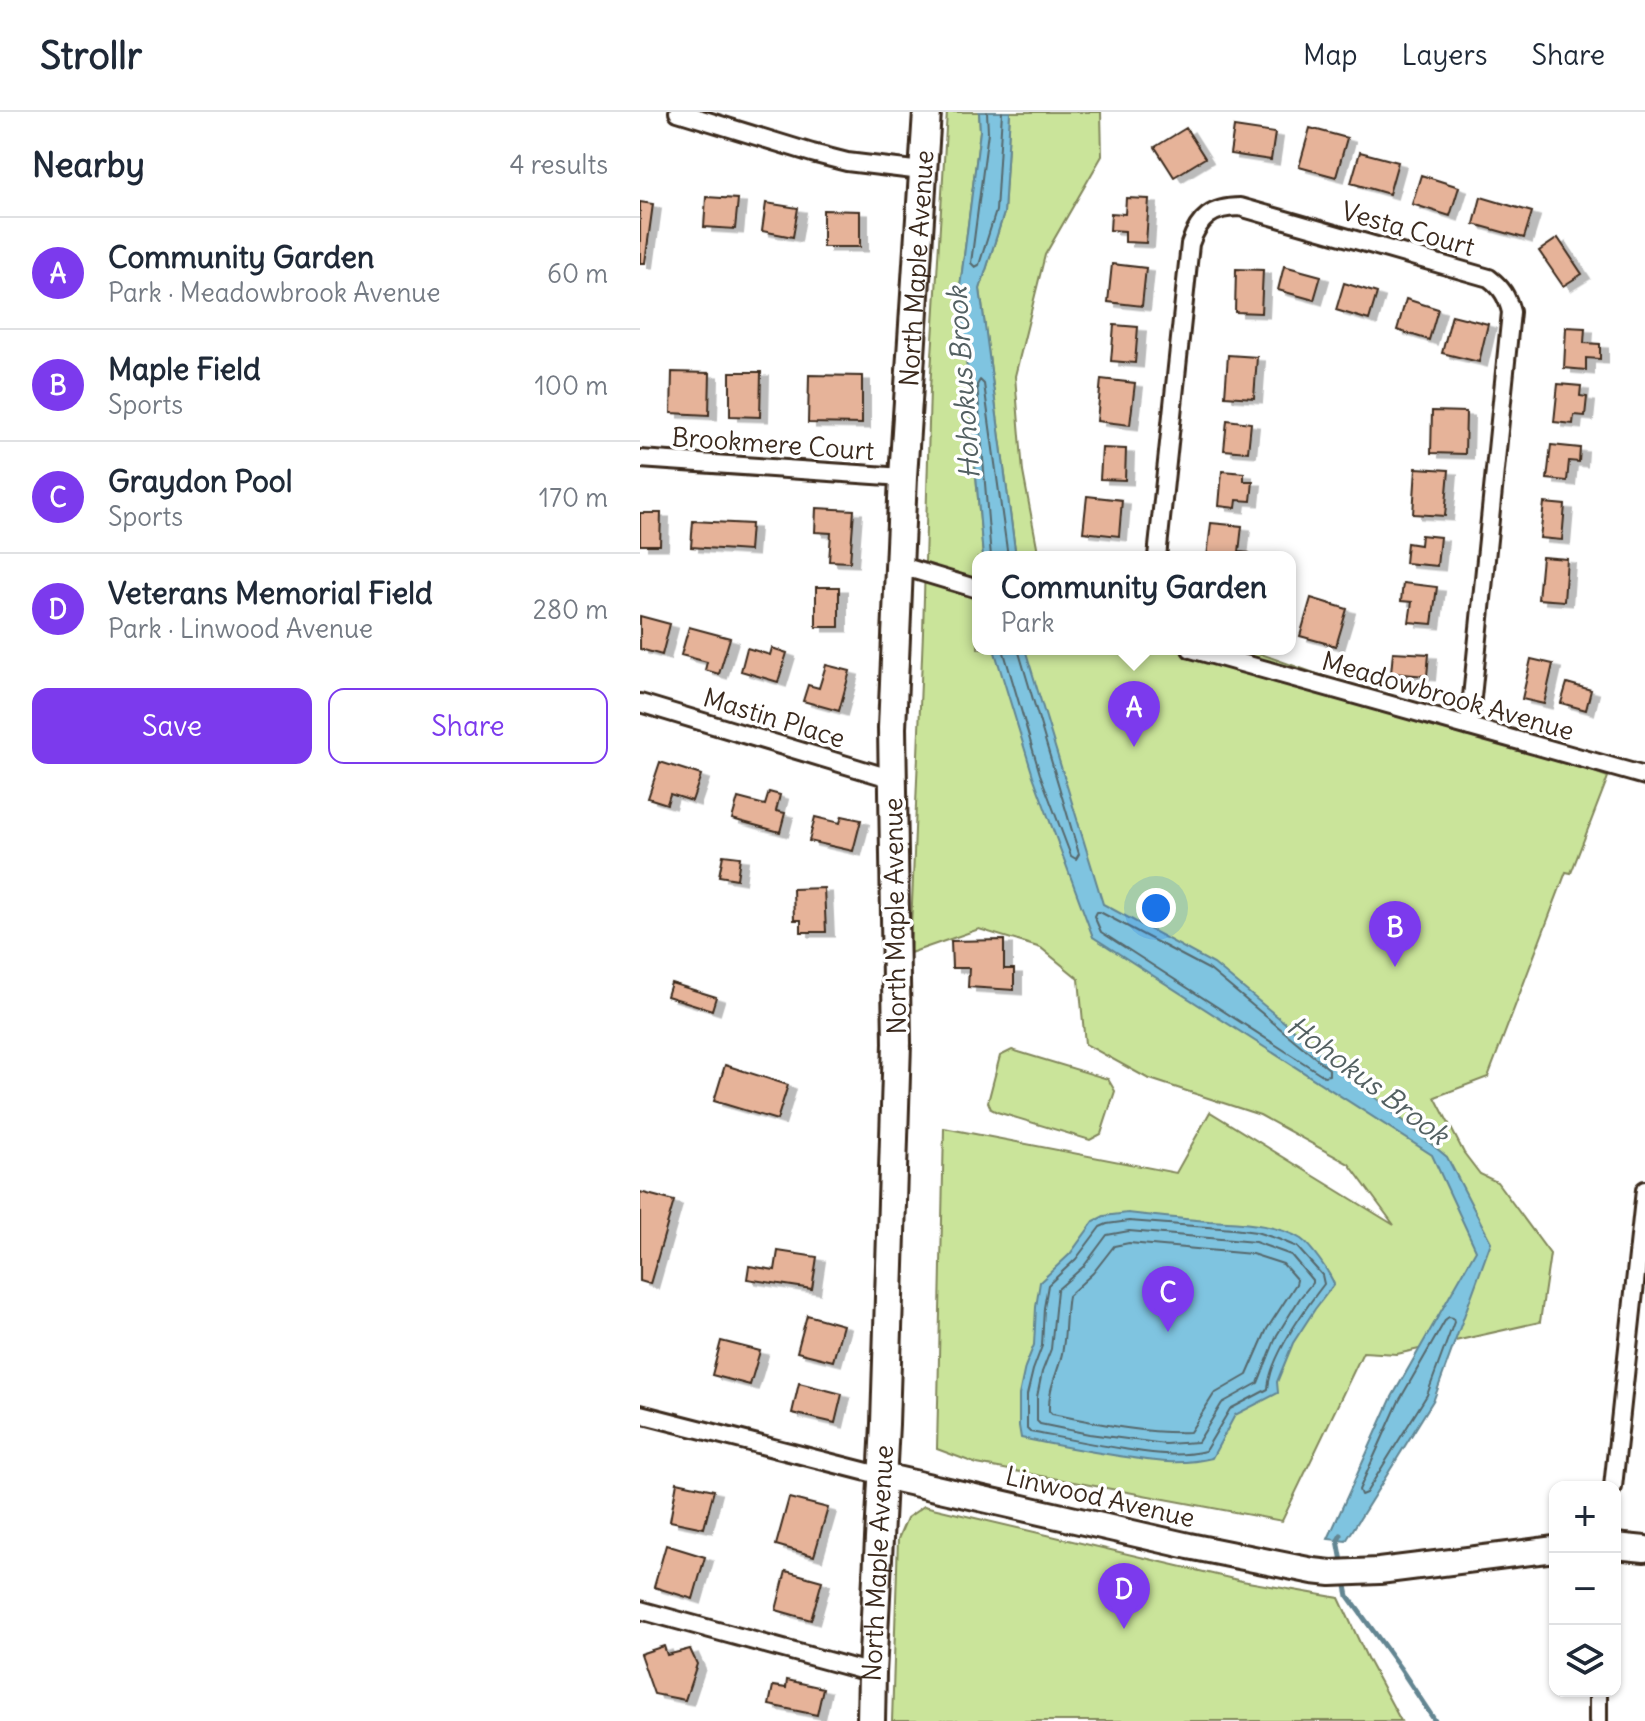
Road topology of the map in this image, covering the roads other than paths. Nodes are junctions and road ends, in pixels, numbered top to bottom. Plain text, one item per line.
1 (678, 112) edge
2 (927, 112) edge
3 (922, 171) junction
4 (640, 459) edge
5 (903, 477) junction
6 (1158, 551) edge
7 (898, 565) junction
8 (972, 587) edge
9 (1212, 655) edge
10 (640, 703) edge
11 (1469, 727) junction
12 (1645, 776) edge
13 (893, 779) junction
14 (1645, 1190) edge
15 (1641, 1276) edge
16 (640, 1414) edge
17 (883, 1476) junction
18 (1614, 1481) edge
19 (1621, 1547) edge
20 (1645, 1549) edge
21 (1549, 1550) edge
22 (640, 1610) edge
23 (872, 1673) junction
24 (1598, 1697) edge
25 (871, 1721) edge
26 (1598, 1721) edge

1 - 3 street
2 - 3 main road, North Maple Avenue
3 - 5 main road, North Maple Avenue
4 - 5 street, Brookmere Court
5 - 7 main road, North Maple Avenue
6 - 11 street, Vesta Court
7 - 8 street
7 - 13 main road, North Maple Avenue
9 - 11 street, Meadowbrook Avenue
10 - 13 street, Mastin Place
11 - 12 street, Meadowbrook Avenue
13 - 17 main road, North Maple Avenue
14 - 15 street
15 - 18 street
16 - 17 street, Linwood Avenue
17 - 21 main road, Linwood Avenue
17 - 23 main road, North Maple Avenue
19 - 20 main road
22 - 23 street
23 - 25 main road, North Maple Avenue
24 - 26 street

